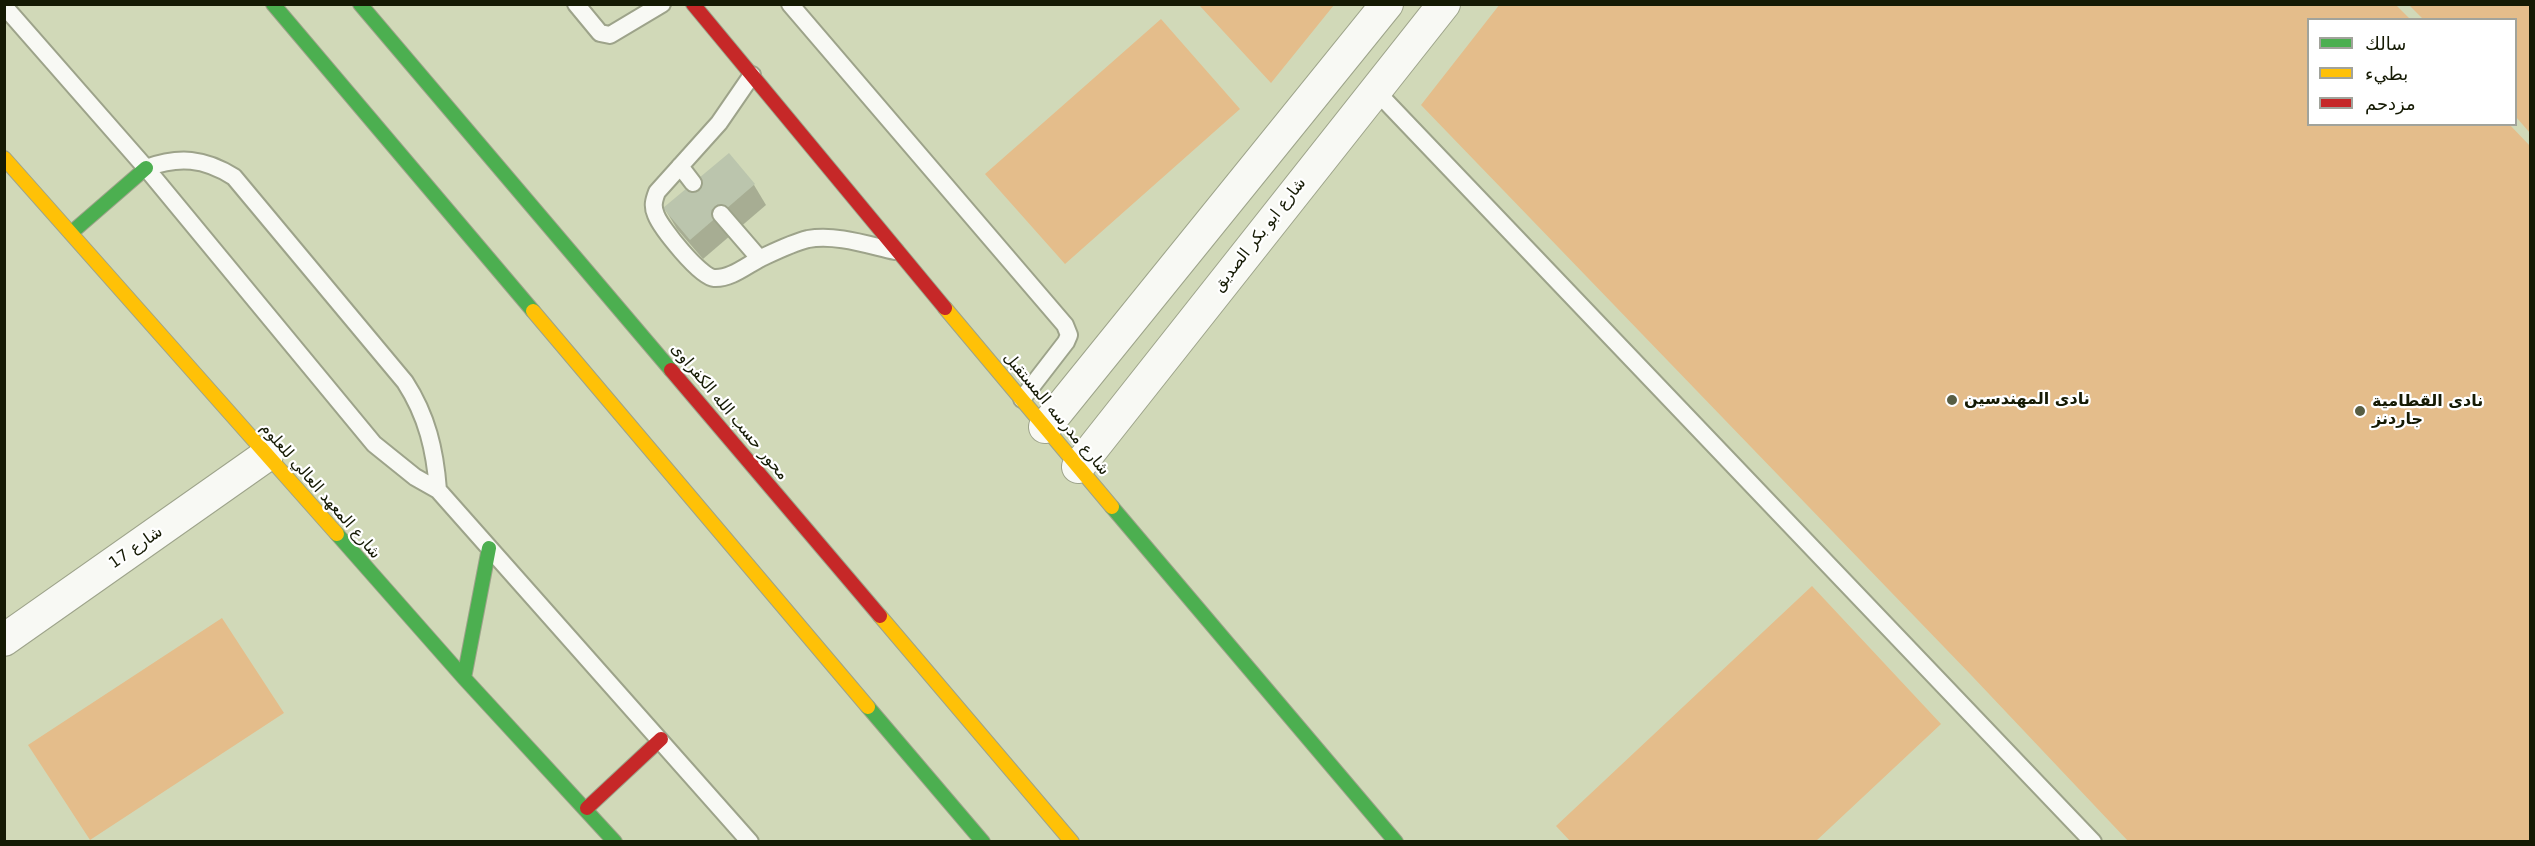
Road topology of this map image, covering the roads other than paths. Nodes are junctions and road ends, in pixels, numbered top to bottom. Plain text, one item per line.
1 (273, 4) edge
2 (360, 4) edge
3 (576, 4) edge
4 (662, 4) edge
5 (693, 4) edge
6 (790, 4) edge
7 (1386, 4) edge
8 (1444, 4) edge
9 (4, 6) edge
10 (752, 75) junction
11 (1375, 90) junction
12 (4, 158) edge
13 (680, 166) junction
14 (146, 168) junction
15 (693, 183) dead end
16 (721, 214) dead end
17 (71, 233) junction
18 (899, 252) junction
19 (759, 258) junction
20 (1097, 364) junction
21 (1022, 399) junction
22 (1129, 402) junction
23 (1045, 427) junction
24 (267, 455) junction
25 (1078, 468) junction
26 (438, 490) junction
27 (489, 548) junction
28 (8, 632) edge
29 (464, 678) junction
30 (661, 739) junction
31 (587, 808) junction
32 (615, 842) edge
33 (750, 842) edge
34 (983, 842) edge
35 (1072, 842) edge
36 (1396, 842) edge
37 (2093, 842) edge

1 - 34 street
2 - 35 street, محور حسب الله الكفراوى
3 - 4 lane
5 - 10 street, شارع مدرسه المستقبل
6 - 21 lane
7 - 20 street
8 - 11 street, شارع ابو بكر الصديق
9 - 14 lane
10 - 13 lane
10 - 18 street, شارع مدرسه المستقبل
11 - 22 street, شارع ابو بكر الصديق
11 - 37 lane
12 - 17 street, شارع المعهد العالي للعلوم
13 - 15 lane
13 - 19 lane
14 - 17 street
14 - 26 lane
14 - 26 lane
16 - 19 lane
17 - 24 street, شارع المعهد العالي للعلوم
18 - 19 lane
18 - 21 street, شارع مدرسه المستقبل
20 - 22 street
20 - 23 street
21 - 23 street, شارع مدرسه المستقبل
22 - 25 street, شارع ابو بكر الصديق
23 - 25 street, شارع مدرسه المستقبل
24 - 28 street, شارع 17
24 - 29 street, شارع المعهد العالي للعلوم
25 - 36 street, شارع مدرسه المستقبل
26 - 27 lane
27 - 29 street
27 - 30 lane
29 - 31 street, شارع المعهد العالي للعلوم
30 - 31 street
30 - 33 lane
31 - 32 street, شارع المعهد العالي للعلوم

